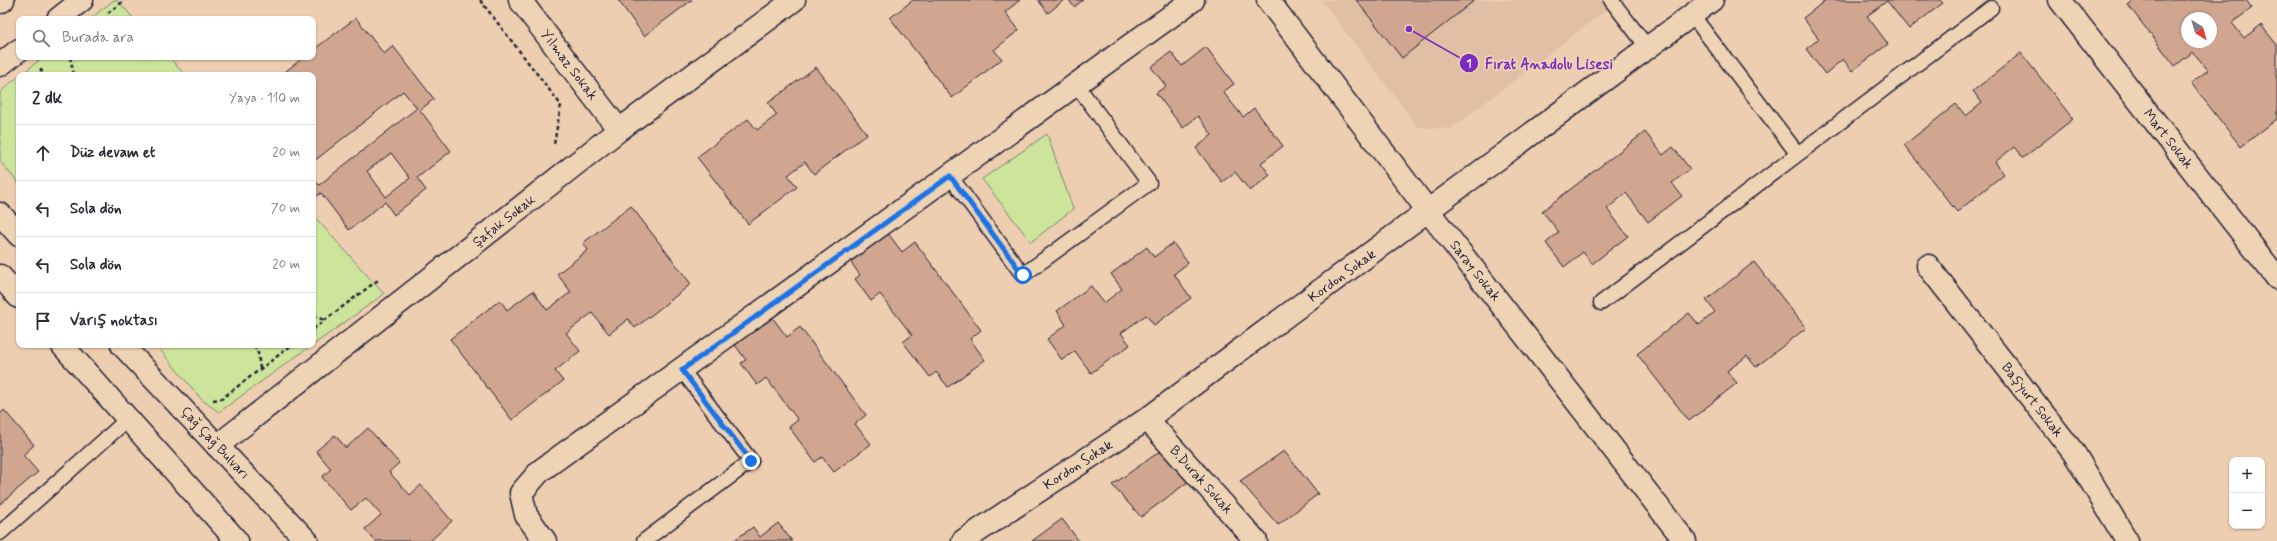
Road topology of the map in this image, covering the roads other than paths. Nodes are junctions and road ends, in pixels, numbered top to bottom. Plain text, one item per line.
1 (3, 0) edge
2 (82, 0) edge
3 (520, 0) edge
4 (794, 0) edge
5 (1193, 0) edge
6 (1268, 0) edge
7 (1610, 0) edge
8 (1712, 0) edge
9 (2060, 0) edge
10 (0, 2) edge
11 (1991, 8) dead end
12 (1692, 15) junction
13 (62, 16) edge
14 (1648, 48) junction
15 (16, 53) edge
16 (0, 66) edge
17 (1076, 84) junction
18 (619, 130) junction
19 (1797, 153) junction
20 (950, 176) junction
21 (1429, 212) junction
22 (0, 214) edge
23 (16, 232) edge
24 (1928, 266) dead end
25 (0, 276) edge
26 (2277, 278) edge
27 (16, 294) edge
28 (1601, 303) dead end
29 (65, 348) edge
30 (125, 348) edge
31 (682, 370) junction
32 (129, 418) junction
33 (1147, 419) junction
34 (218, 446) junction
35 (0, 533) edge
36 (237, 541) edge
37 (307, 541) edge
38 (545, 541) edge
39 (644, 541) edge
40 (963, 541) edge
41 (1256, 541) edge
42 (1685, 541) edge
43 (2127, 541) edge

1 - 10 street
2 - 13 street
3 - 18 street, Yılmaz Sokak
4 - 18 street, Şafak Sokak
5 - 17 street
6 - 21 street, Saray Sokak
7 - 14 lane
8 - 12 street, Kordon Sokak
9 - 26 street, Mart Sokak
11 - 19 lane
12 - 14 street, Kordon Sokak
12 - 19 lane
14 - 21 street, Kordon Sokak
15 - 16 street
17 - 20 street
17 - 20 lane
18 - 34 street, Şafak Sokak
19 - 28 lane
20 - 31 street
21 - 33 street, Kordon Sokak
21 - 42 street, Saray Sokak
22 - 23 street
24 - 43 street, Başyurt Sokak
25 - 27 street
29 - 32 street
30 - 34 street, Çağ Çağ Bulvarı
31 - 38 street
31 - 39 lane
32 - 35 lane
32 - 36 street
33 - 40 street, Kordon Sokak
33 - 41 street, B.Durak Sokak
34 - 37 street, Çağ Çağ Bulvarı

